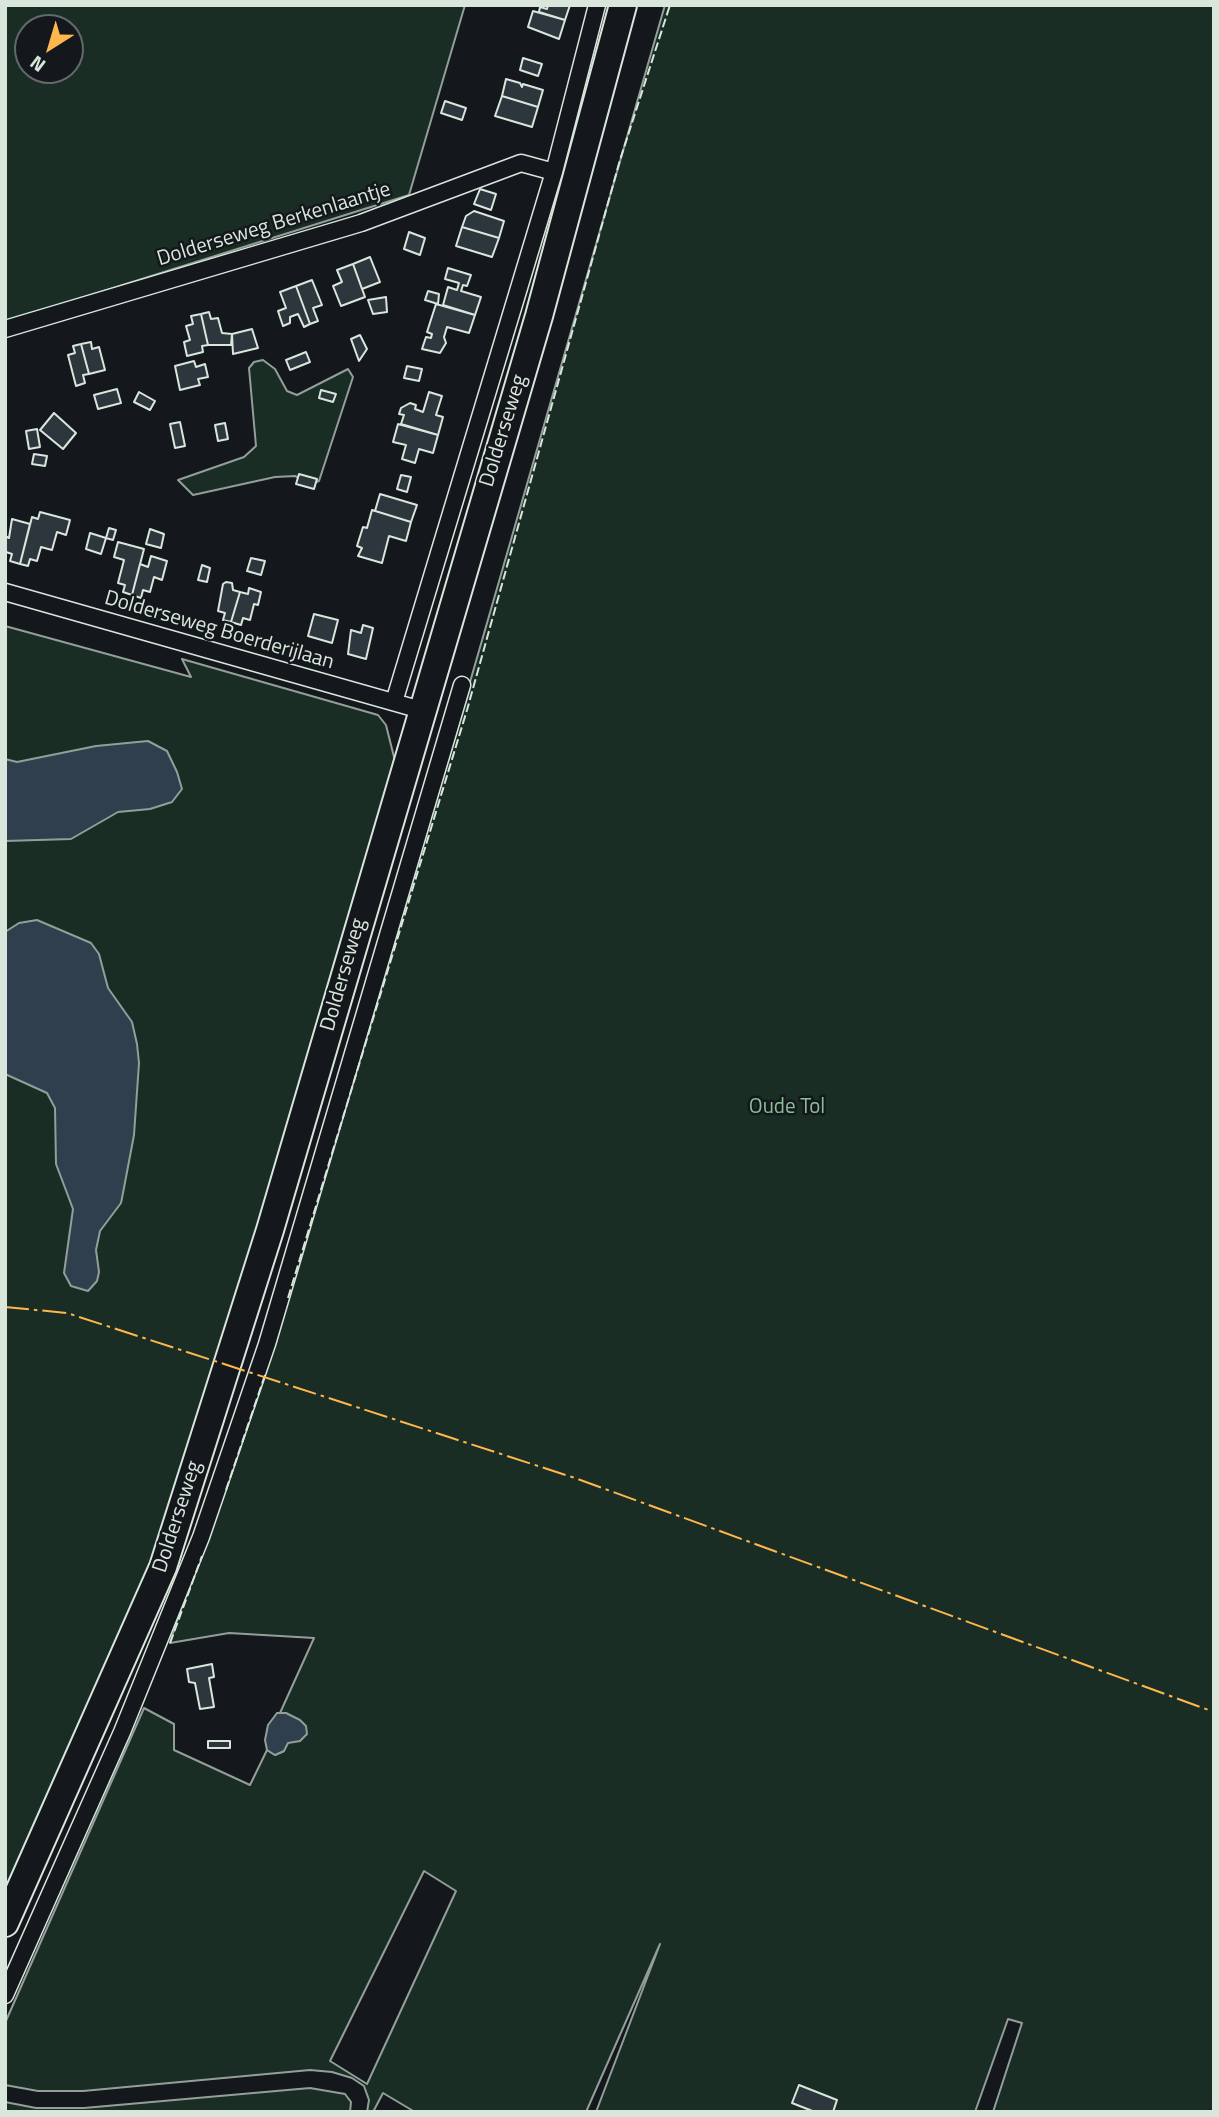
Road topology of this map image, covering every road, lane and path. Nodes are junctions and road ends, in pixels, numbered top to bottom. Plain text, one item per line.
1 (597, 5) edge
2 (623, 5) edge
3 (554, 172) junction
4 (5, 329) edge
5 (5, 592) edge
6 (462, 685) dead end
7 (394, 702) junction
8 (421, 710) junction
9 (5, 1923) edge
10 (5, 1995) edge

1 - 3 street
2 - 8 main road, Dolderseweg
3 - 4 street, Dolderseweg Berkenlaantje
3 - 7 street
5 - 7 street, Dolderseweg Boerderijlaan
6 - 10 street, Dolderseweg
7 - 8 street, Dolderseweg Boerderijlaan
8 - 9 main road, Dolderseweg

